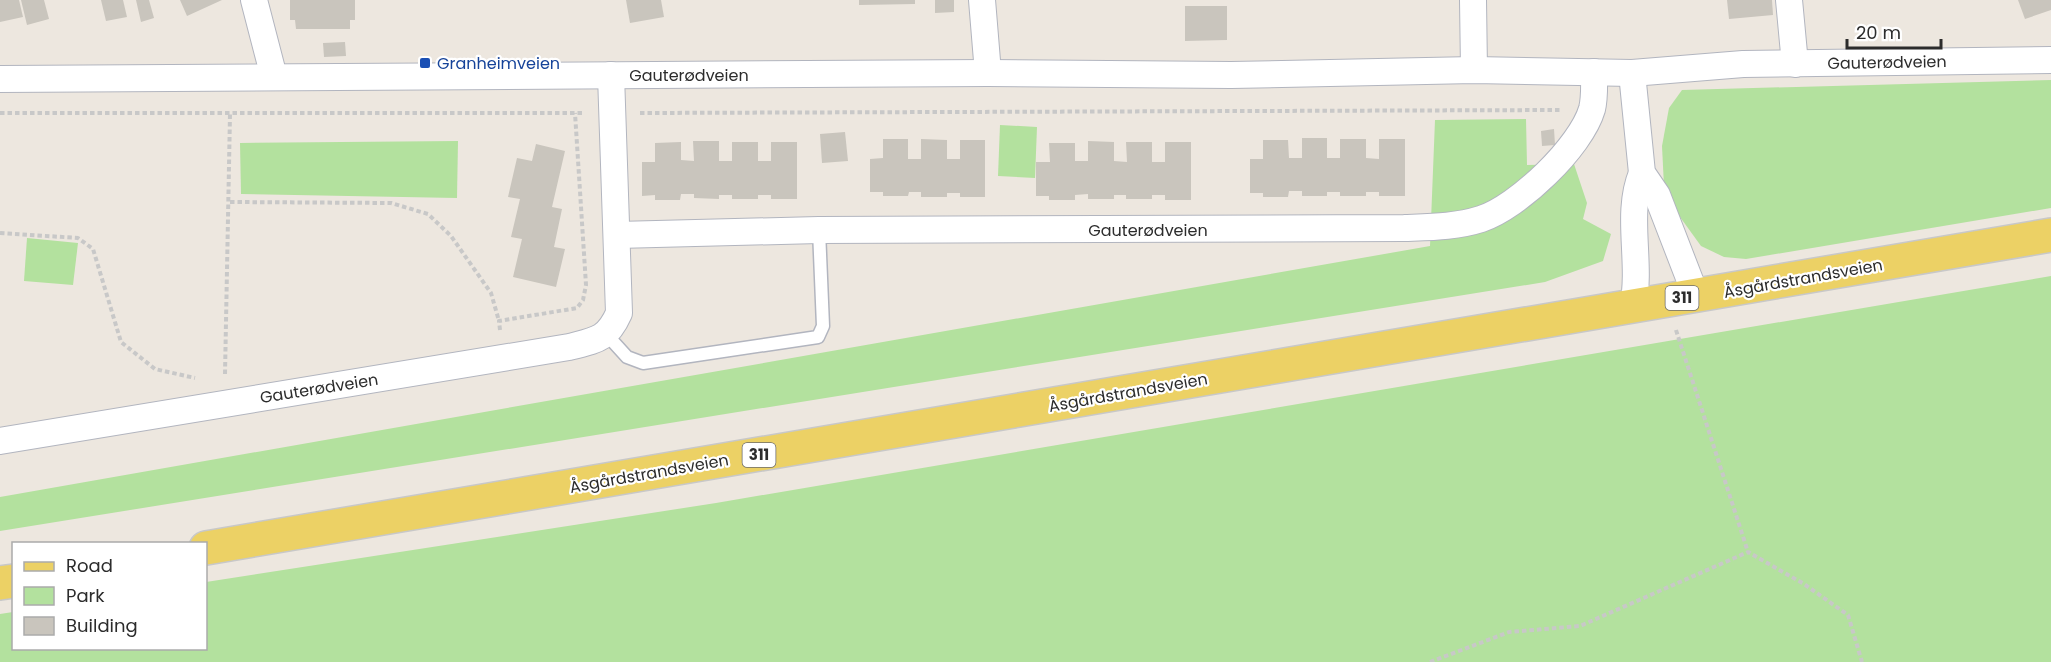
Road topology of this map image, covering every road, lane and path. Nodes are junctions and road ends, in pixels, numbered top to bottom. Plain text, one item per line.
1 (254, 0) edge
2 (982, 0) edge
3 (1473, 0) edge
4 (1789, 0) edge
5 (2051, 60) edge
6 (1795, 63) junction
7 (1474, 70) junction
8 (1594, 72) junction
9 (1632, 73) junction
10 (988, 74) junction
11 (611, 75) junction
12 (274, 77) junction
13 (0, 79) edge
14 (1592, 110) junction
15 (0, 113) edge
16 (575, 113) junction
17 (612, 113) junction
18 (230, 114) junction
19 (1642, 173) junction
20 (230, 202) junction
21 (819, 230) junction
22 (0, 233) edge
23 (617, 235) junction
24 (2051, 235) edge
25 (1681, 299) junction
26 (1633, 306) junction
27 (499, 321) junction
28 (607, 334) junction
29 (503, 357) junction
30 (224, 394) junction
31 (0, 441) edge
32 (207, 548) edge
33 (1748, 552) junction
34 (1430, 662) edge
35 (1862, 662) edge

1 - 12 street
2 - 10 street
3 - 7 street
4 - 6 street
5 - 6 street, Gauterødveien
6 - 9 street, Gauterødveien
7 - 8 street, Gauterødveien
7 - 10 street, Gauterødveien
8 - 9 street, Gauterødveien
8 - 14 street, Gauterødveien
9 - 19 street
10 - 11 street, Gauterødveien
11 - 12 street, Gauterødveien
11 - 17 street, Gauterødveien
12 - 13 street, Gauterødveien
14 - 17 path
14 - 21 street, Gauterødveien
15 - 18 path
16 - 17 path
16 - 18 path
16 - 27 path
17 - 23 street, Gauterødveien
18 - 20 path
19 - 25 street
19 - 26 street
20 - 27 path
20 - 30 path
21 - 23 street, Gauterødveien
21 - 28 lane
22 - 30 path
23 - 28 street, Gauterødveien
24 - 25 main road, Åsgårdstrandsveien / 311
25 - 26 main road, Åsgårdstrandsveien / 311
25 - 33 path
26 - 32 main road, Åsgårdstrandsveien / 311
27 - 29 path
28 - 29 street, Gauterødveien
29 - 30 street, Gauterødveien
30 - 31 street, Gauterødveien
33 - 34 path
33 - 35 path

